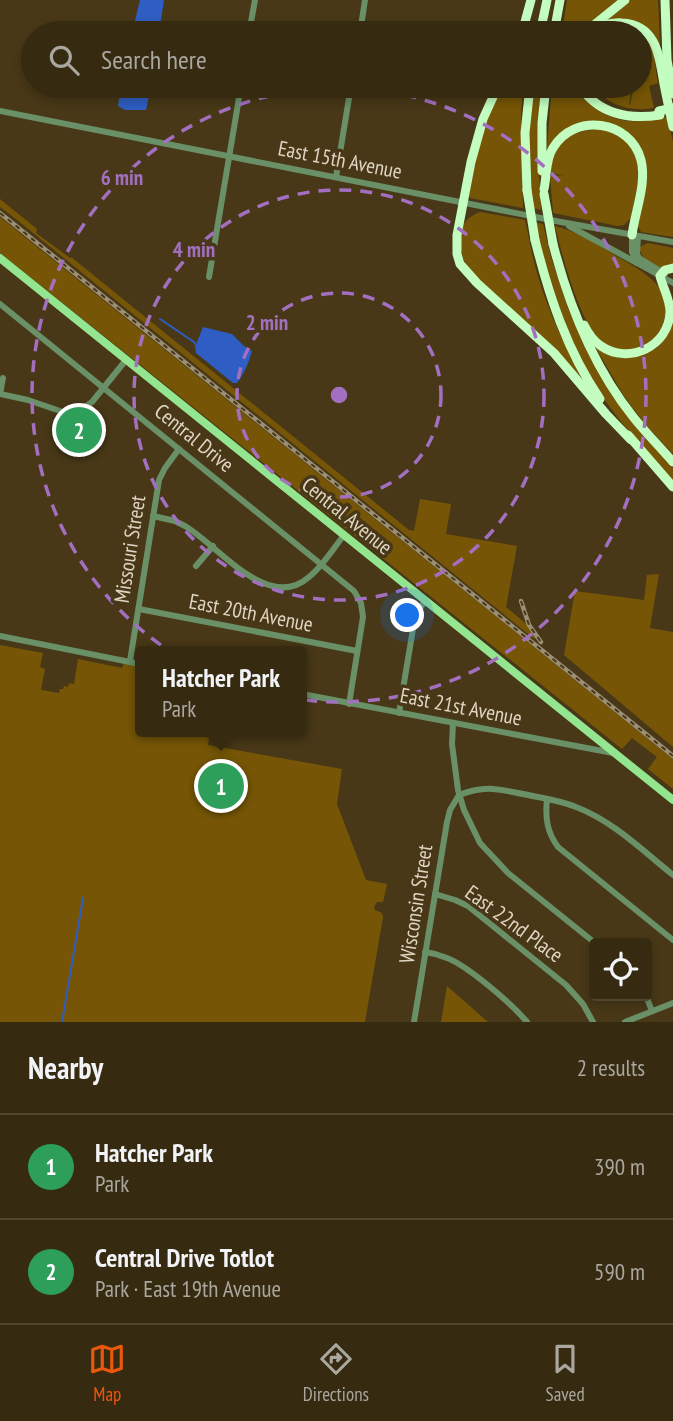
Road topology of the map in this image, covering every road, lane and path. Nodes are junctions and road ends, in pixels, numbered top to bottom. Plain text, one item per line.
1 (255, 0) edge
2 (365, 0) edge
3 (531, 0) edge
4 (545, 0) edge
5 (560, 0) edge
6 (625, 0) edge
7 (664, 0) edge
8 (251, 21) edge
9 (362, 21) edge
10 (525, 21) edge
11 (542, 21) edge
12 (556, 21) edge
13 (600, 21) edge
14 (652, 39) edge
15 (673, 94) edge
16 (238, 98) edge
17 (349, 98) edge
18 (492, 98) edge
19 (529, 98) edge
20 (545, 98) edge
21 (591, 98) edge
22 (673, 110) edge
23 (0, 111) edge
24 (673, 127) edge
25 (229, 156) junction
26 (336, 177) junction
27 (544, 192) junction
28 (463, 202) junction
29 (561, 222) junction
30 (635, 235) junction
31 (673, 242) edge
32 (0, 258) edge
33 (637, 263) junction
34 (673, 268) edge
35 (661, 274) junction
36 (209, 277) dead end
37 (673, 280) edge
38 (568, 296) junction
39 (0, 304) edge
40 (126, 360) junction
41 (3, 378) dead end
42 (104, 388) junction
43 (0, 394) edge
44 (631, 440) junction
45 (180, 449) junction
46 (673, 462) edge
47 (673, 487) edge
48 (153, 516) junction
49 (344, 535) junction
50 (213, 547) junction
51 (322, 563) junction
52 (196, 566) dead end
53 (425, 601) junction
54 (139, 609) junction
55 (0, 636) edge
56 (358, 651) junction
57 (130, 662) junction
58 (135, 663) edge
59 (307, 695) edge
60 (349, 704) junction
61 (399, 713) junction
62 (453, 723) junction
63 (614, 754) junction
64 (459, 795) junction
65 (547, 799) junction
66 (673, 800) edge
67 (673, 876) edge
68 (435, 894) junction
69 (589, 938) edge
70 (673, 940) edge
71 (425, 952) junction
72 (648, 1001) edge
73 (673, 1003) edge
74 (652, 1011) junction
75 (414, 1022) edge
76 (527, 1022) edge
77 (593, 1022) edge
78 (625, 1022) edge

1 - 8 street
2 - 9 street
3 - 10 highway
4 - 11 highway
5 - 12 highway
6 - 13 highway
7 - 15 highway
14 - 24 highway
16 - 25 street
17 - 26 street
18 - 28 highway
19 - 44 highway, bridge
20 - 27 highway
21 - 22 highway, bridge
23 - 25 street, East 15th Avenue
25 - 26 street, East 15th Avenue
25 - 36 street
26 - 28 street, East 15th Avenue
27 - 30 highway
27 - 38 highway, bridge
28 - 29 street, East 15th Avenue
28 - 44 highway
29 - 30 street, East 15th Avenue
29 - 33 street
30 - 31 street, East 15th Avenue
30 - 33 street
30 - 35 street
32 - 40 main road, Central Avenue
33 - 35 street
34 - 35 highway
35 - 37 street
35 - 38 highway
38 - 46 highway
39 - 42 street, Central Drive
40 - 42 street
40 - 49 main road, Central Avenue
41 - 43 street
42 - 43 street
42 - 45 street, Central Drive
44 - 47 highway
45 - 48 street, Missouri Street
45 - 51 street, Central Drive
48 - 50 street
48 - 54 street, Missouri Street
49 - 51 street
49 - 53 main road, Central Avenue
50 - 51 street
50 - 52 street
51 - 56 street, Central Drive
53 - 61 street
53 - 63 main road, Central Avenue
54 - 56 street, East 20th Avenue
54 - 57 street, Missouri Street
55 - 57 street
56 - 60 street
57 - 58 street
59 - 60 street, East 21st Avenue
60 - 61 street, East 21st Avenue
61 - 62 street, East 21st Avenue
62 - 63 street, East 21st Avenue
62 - 64 street
63 - 66 main road, Central Avenue
64 - 65 street
64 - 68 street, Wisconsin Street
64 - 69 street
65 - 67 street
65 - 70 street
68 - 71 street, Wisconsin Street
68 - 77 street, East 22nd Place
71 - 75 street, Wisconsin Street
71 - 76 street
72 - 74 street
73 - 74 street
74 - 78 street

